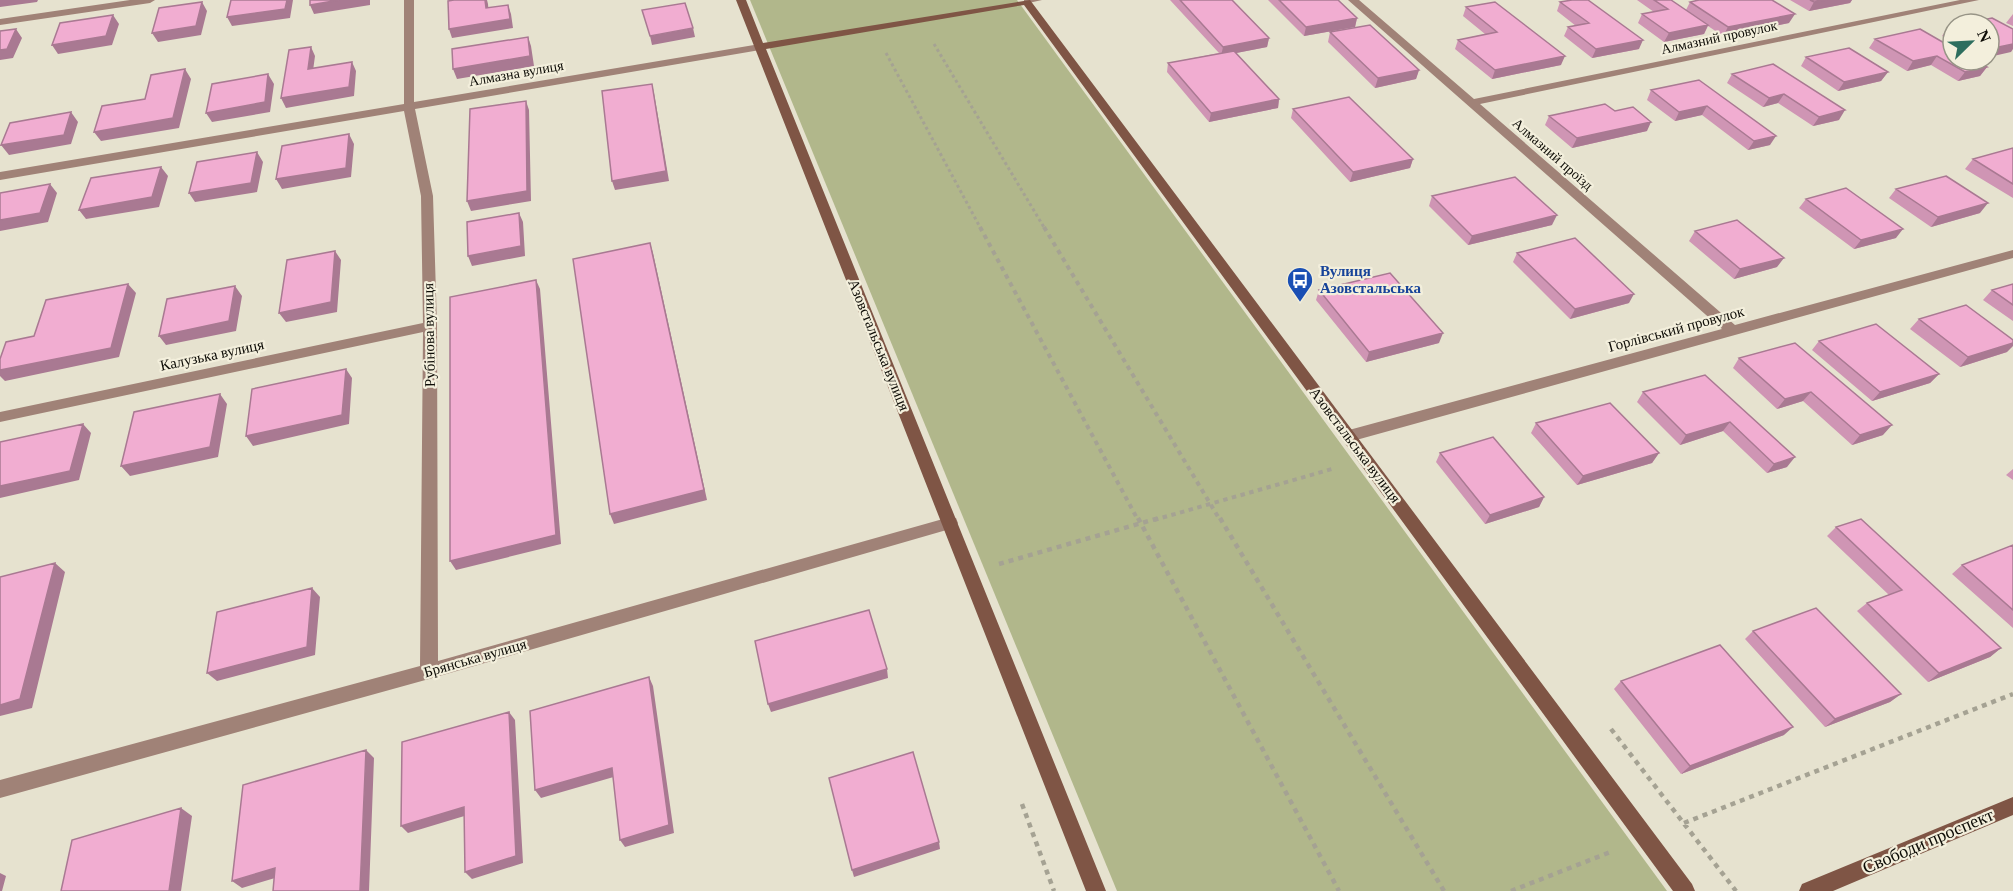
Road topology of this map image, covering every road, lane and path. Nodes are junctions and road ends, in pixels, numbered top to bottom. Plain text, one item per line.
1 (150, 0) edge
2 (409, 0) edge
3 (741, 0) edge
4 (1353, 0) edge
5 (1974, 0) edge
6 (1030, 1) edge
7 (920, 20) junction
8 (0, 22) edge
9 (872, 28) junction
10 (760, 47) junction
11 (1471, 103) junction
12 (410, 106) junction
13 (0, 176) edge
14 (2013, 254) edge
15 (430, 326) junction
16 (1733, 331) junction
17 (0, 417) edge
18 (1349, 436) junction
19 (1366, 460) junction
20 (1211, 504) junction
21 (950, 523) junction
22 (1141, 524) junction
23 (969, 572) junction
24 (429, 671) junction
25 (2013, 694) edge
26 (0, 789) edge
27 (2013, 806) edge
28 (1684, 823) junction
29 (1646, 838) junction
30 (1096, 891) edge
31 (1339, 891) edge
32 (1444, 891) edge
33 (1511, 891) edge
34 (1685, 891) edge
35 (1736, 891) edge
36 (1809, 891) edge

1 - 8 street
2 - 12 street, Рубінова вулиця
3 - 10 street, Азовстальська вулиця
4 - 11 street, Алмазний проїзд
5 - 11 street, Алмазний провулок
6 - 7 street, Алмазна вулиця
6 - 18 street, Азовстальська вулиця
7 - 9 street, Алмазна вулиця
7 - 20 path
9 - 10 street, Алмазна вулиця
9 - 22 path
10 - 12 street, Алмазна вулиця
10 - 21 street, Азовстальська вулиця
11 - 16 street, Алмазний проїзд
12 - 13 street, Алмазна вулиця
12 - 15 street, Рубінова вулиця
14 - 16 street, Горлівський провулок
15 - 17 street, Калузька вулиця
15 - 24 street, Рубінова вулиця
16 - 18 street, Горлівський провулок
18 - 19 street, Азовстальська вулиця
19 - 20 path
19 - 29 street, Азовстальська вулиця
20 - 22 path
20 - 32 path
21 - 23 street, Азовстальська вулиця
21 - 24 street, Брянська вулиця
22 - 23 path
22 - 31 path
23 - 30 street, Азовстальська вулиця
24 - 26 street, Брянська вулиця
25 - 28 path
27 - 36 street, Свободи проспект
28 - 29 path
28 - 35 path
29 - 33 path
29 - 34 street, Азовстальська вулиця

